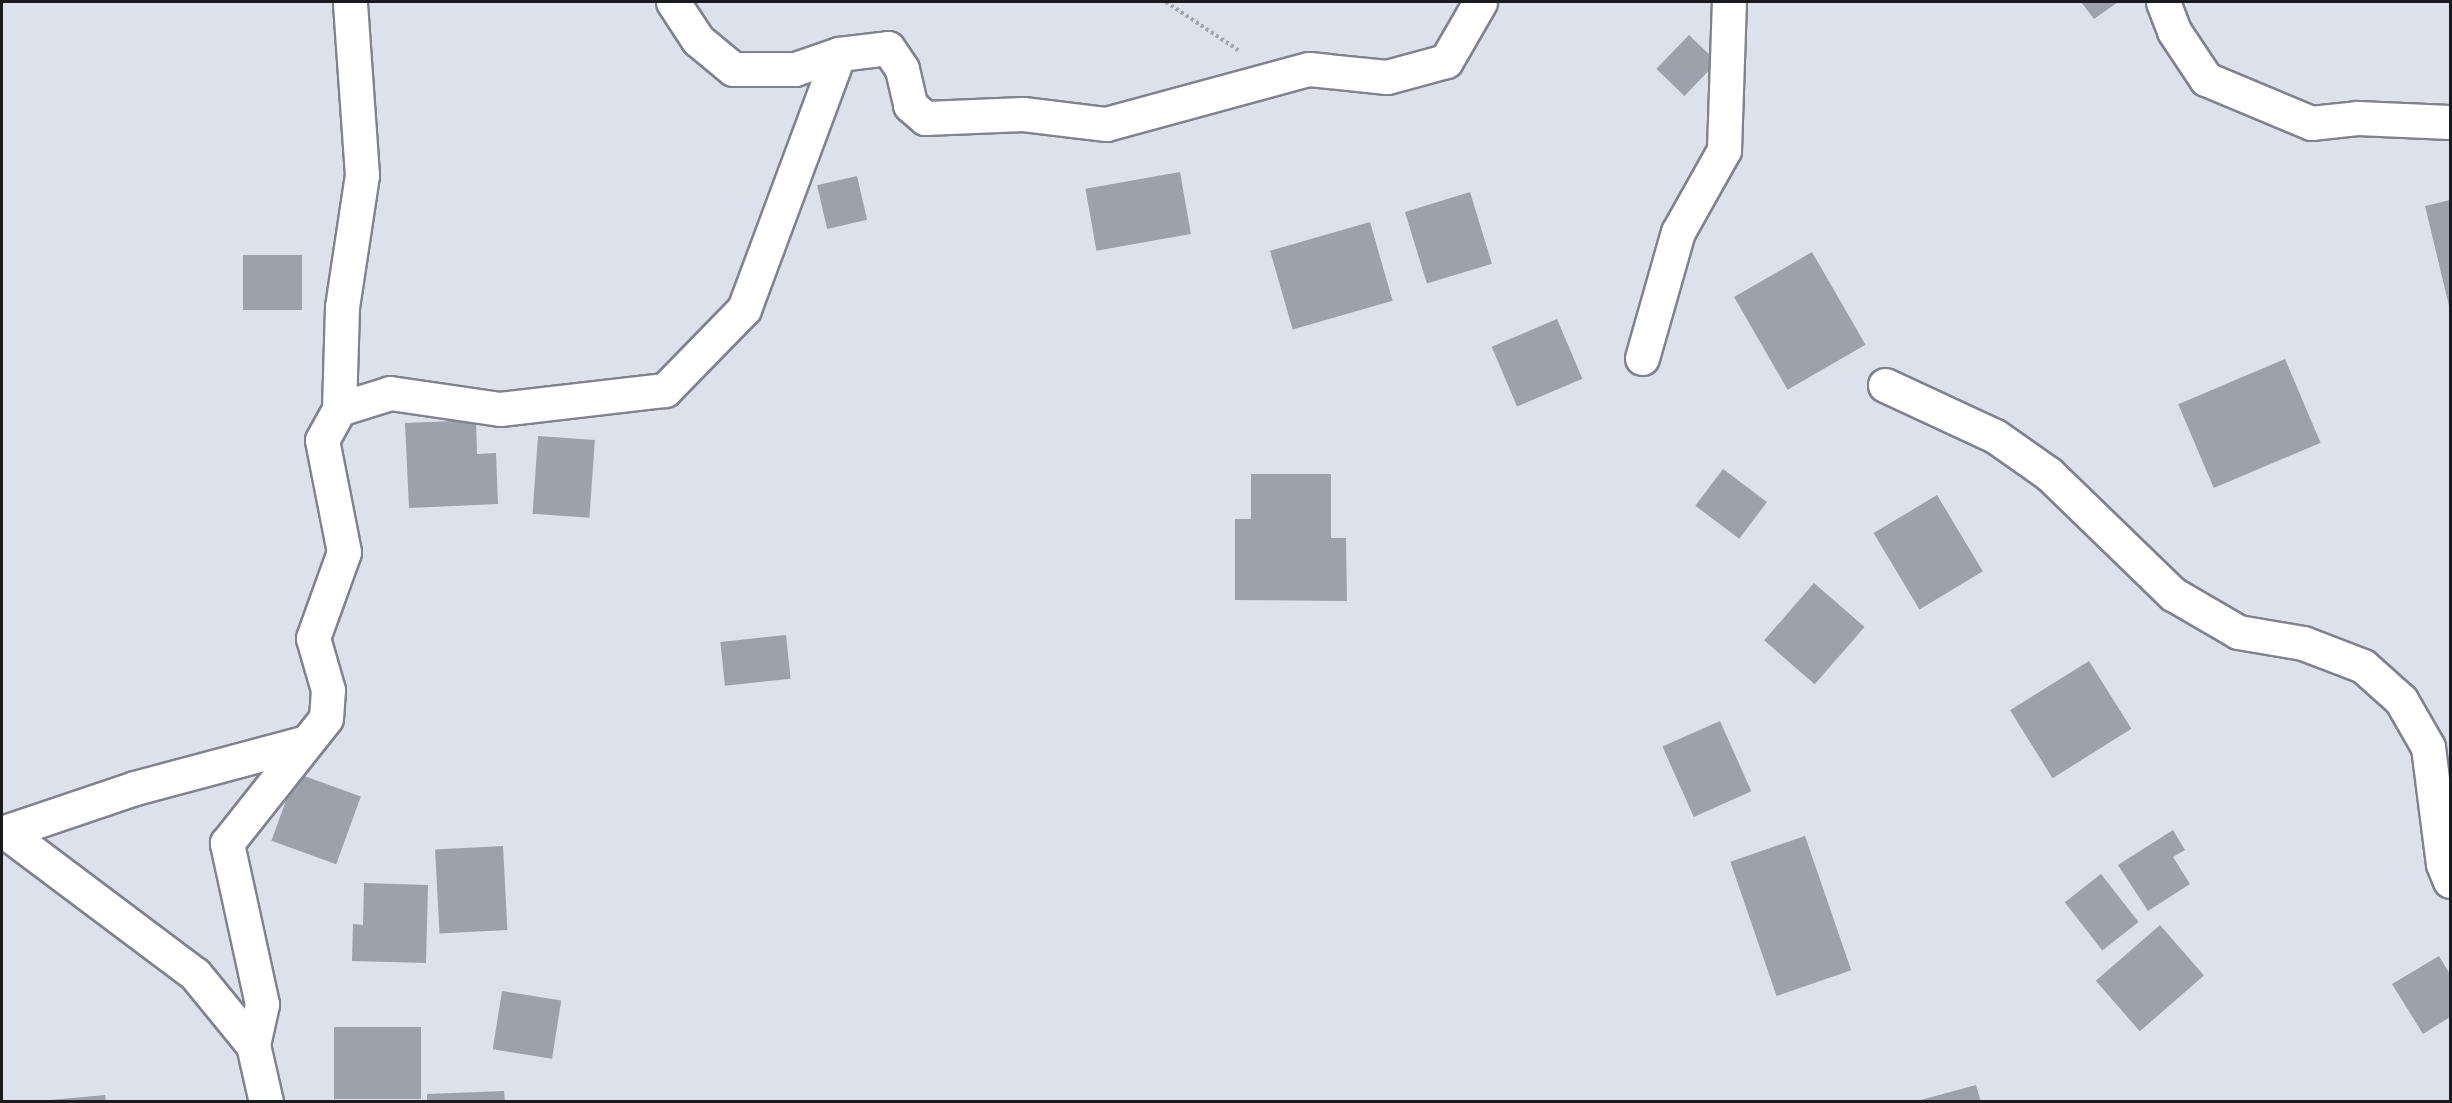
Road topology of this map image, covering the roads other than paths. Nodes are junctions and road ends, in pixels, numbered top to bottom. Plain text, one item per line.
1 (350, 2) edge
2 (673, 2) edge
3 (1480, 2) edge
4 (1729, 2) edge
5 (2163, 2) edge
6 (839, 54) junction
7 (2451, 122) edge
8 (1642, 357) dead end
9 (1885, 385) dead end
10 (339, 409) junction
11 (303, 743) junction
12 (4, 833) edge
13 (2451, 881) edge
14 (253, 1045) junction
15 (266, 1101) edge

1 - 10 street
2 - 6 street
3 - 6 street
4 - 8 street
5 - 7 street
6 - 10 street
9 - 13 street
10 - 11 street
11 - 12 street
11 - 14 street
12 - 14 street
14 - 15 street

